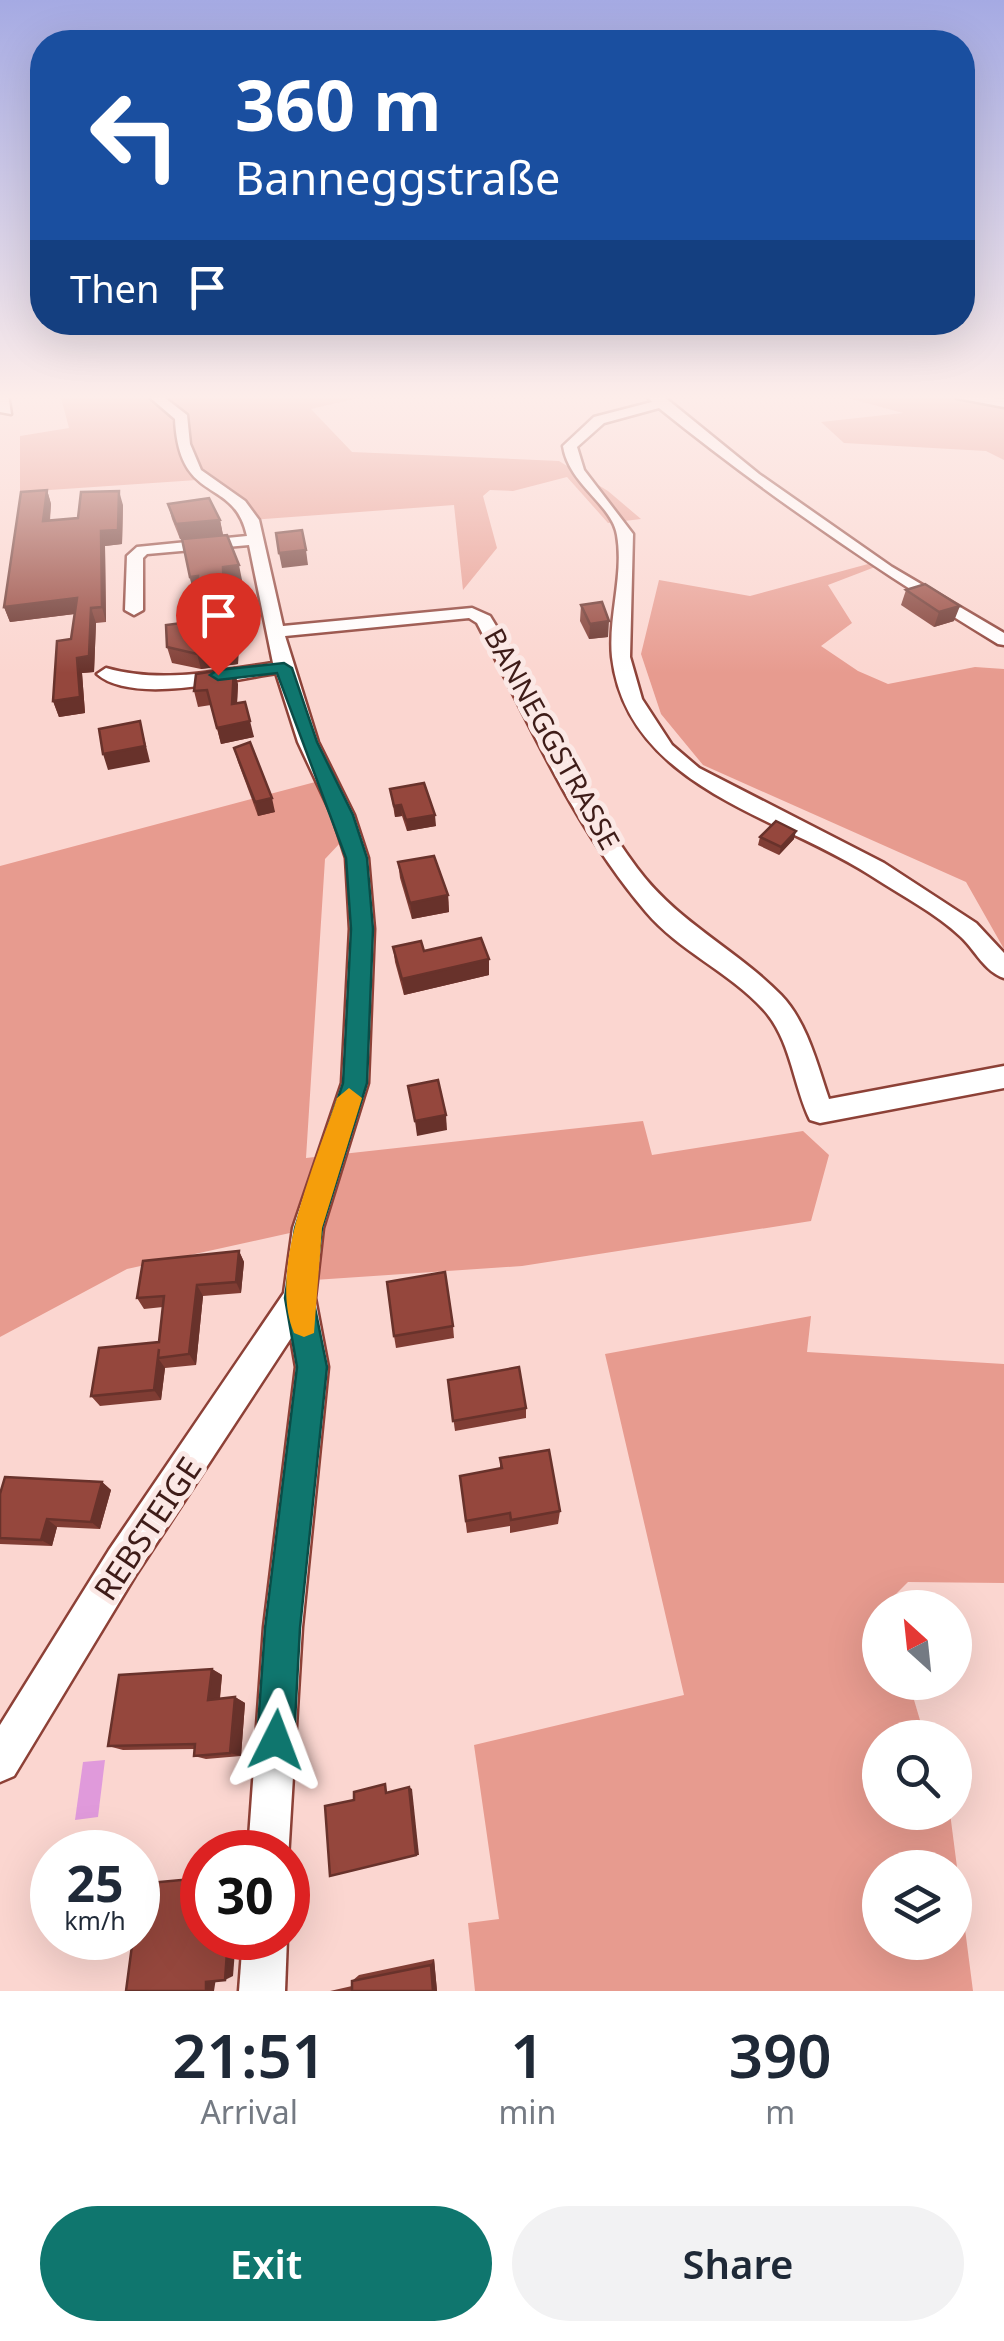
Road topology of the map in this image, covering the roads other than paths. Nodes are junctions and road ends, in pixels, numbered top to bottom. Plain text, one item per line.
1 (213, 487) edge
2 (591, 487) edge
3 (768, 487) edge
4 (257, 540) junction
5 (134, 610) dead end
6 (275, 632) junction
7 (1004, 640) edge
8 (284, 668) junction
9 (106, 674) dead end
10 (1004, 969) edge
11 (1004, 1077) edge
12 (299, 1298) junction
13 (0, 1762) edge
14 (270, 1830) edge
15 (263, 1960) edge
16 (262, 1991) edge

1 - 4 street
2 - 10 street
3 - 7 street
4 - 5 street
4 - 6 street
6 - 8 street
6 - 11 street, BANNEGGSTRASSE
8 - 9 street
8 - 12 street
12 - 13 street, REBSTEIGE
12 - 14 street
15 - 16 street

